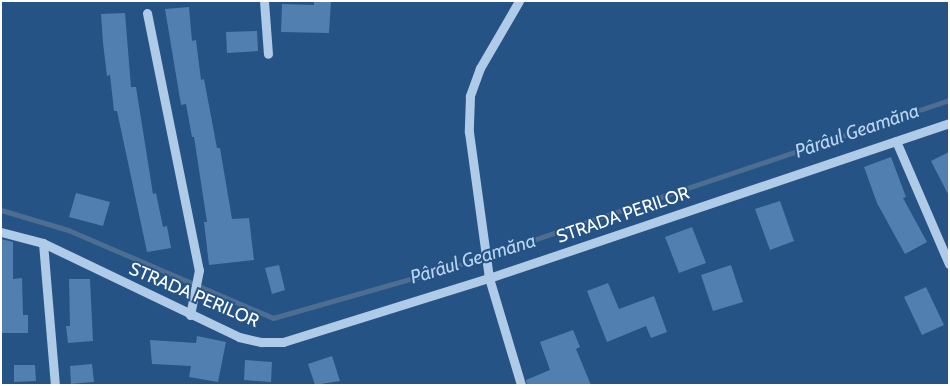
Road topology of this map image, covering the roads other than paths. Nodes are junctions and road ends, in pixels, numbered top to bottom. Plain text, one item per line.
1 (264, 1) edge
2 (519, 1) edge
3 (147, 13) dead end
4 (268, 54) dead end
5 (949, 123) edge
6 (896, 142) junction
7 (1, 232) edge
8 (43, 243) junction
9 (949, 264) edge
10 (489, 278) junction
11 (190, 315) junction
12 (56, 385) edge
13 (521, 385) edge

1 - 4 street
2 - 10 street
3 - 11 street
5 - 6 street, STRADA PERILOR
6 - 9 street
6 - 10 street, STRADA PERILOR
7 - 8 street, STRADA PERILOR
8 - 11 street, STRADA PERILOR
8 - 12 street
10 - 11 street, STRADA PERILOR
10 - 13 street

